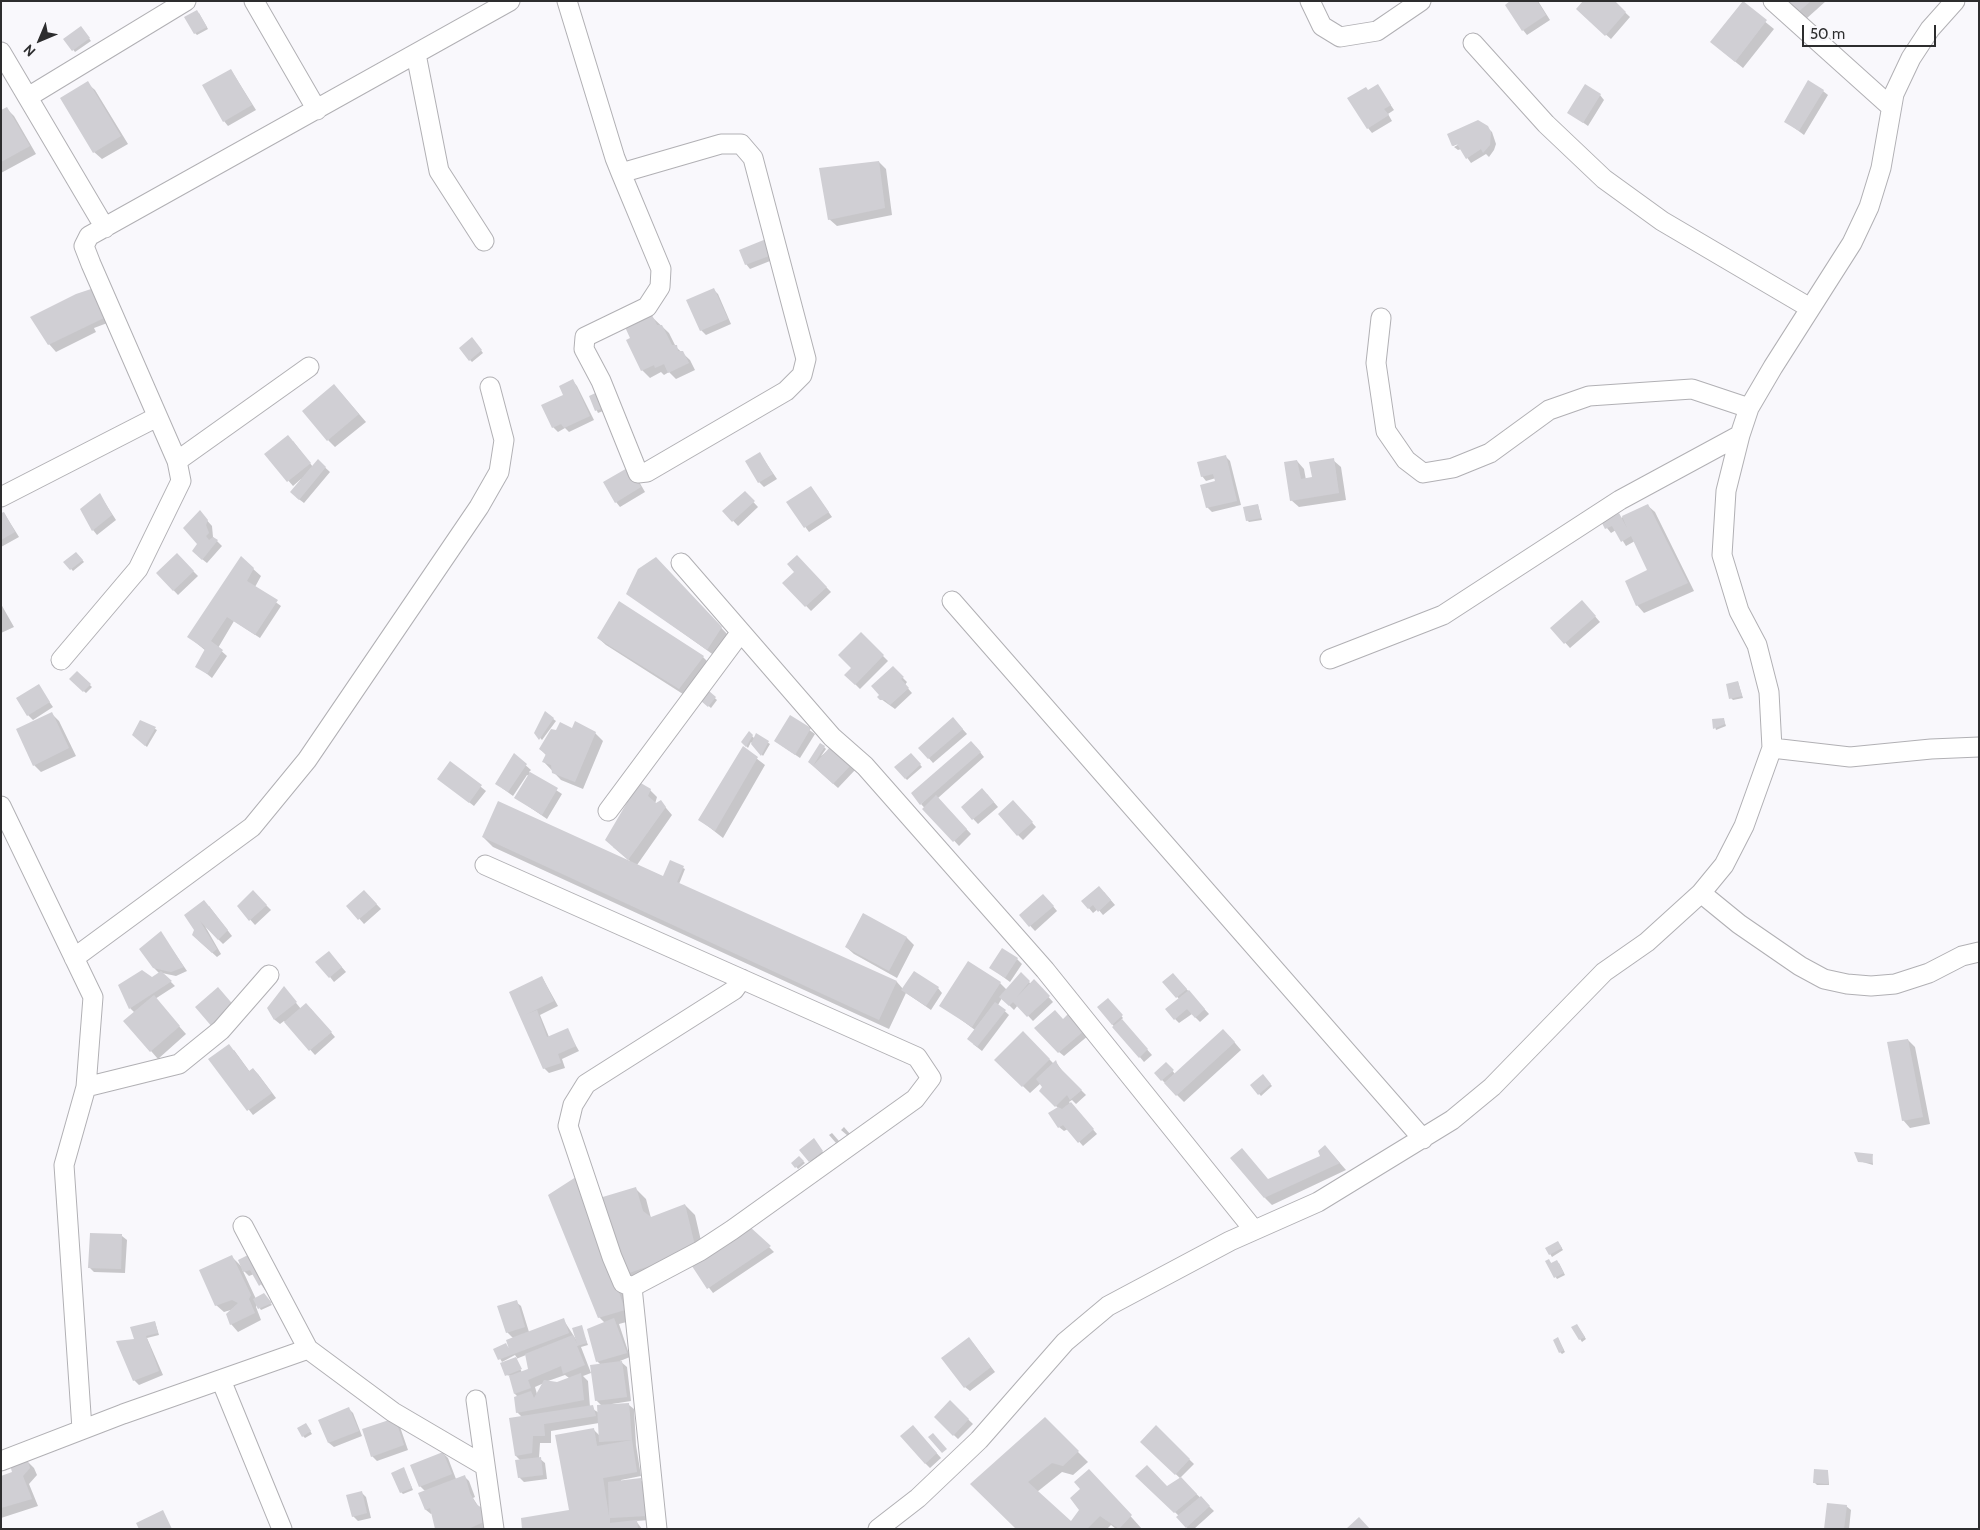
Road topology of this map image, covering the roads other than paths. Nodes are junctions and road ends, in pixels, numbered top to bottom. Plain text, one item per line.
1 (186, 1) edge
2 (254, 1) edge
3 (510, 1) edge
4 (567, 1) edge
5 (1310, 1) edge
6 (1421, 1) edge
7 (1773, 1) edge
8 (1955, 1) edge
9 (1474, 43) dead end
10 (1, 52) edge
11 (416, 54) junction
12 (28, 97) junction
13 (1891, 107) junction
14 (316, 110) junction
15 (621, 173) junction
16 (104, 228) junction
17 (484, 241) dead end
18 (1810, 308) junction
19 (1381, 318) dead end
20 (309, 367) dead end
21 (490, 387) dead end
22 (1749, 408) junction
23 (157, 417) junction
24 (1740, 435) junction
25 (176, 461) junction
26 (1, 497) edge
27 (682, 562) dead end
28 (952, 601) dead end
29 (742, 632) junction
30 (1330, 659) dead end
31 (61, 660) dead end
32 (1979, 747) edge
33 (1772, 748) junction
34 (1, 806) edge
35 (608, 811) dead end
36 (486, 864) dead end
37 (1701, 893) junction
38 (1979, 952) edge
39 (74, 958) junction
40 (269, 975) dead end
41 (742, 979) junction
42 (86, 1087) junction
43 (1423, 1139) junction
44 (243, 1226) dead end
45 (1254, 1230) junction
46 (632, 1287) junction
47 (308, 1350) junction
48 (221, 1380) junction
49 (476, 1400) dead end
50 (82, 1429) junction
51 (1, 1460) edge
52 (486, 1466) junction
53 (282, 1529) edge
54 (494, 1529) edge
55 (657, 1529) edge
56 (878, 1529) edge

1 - 12 street
2 - 14 street
3 - 11 street
4 - 15 street
5 - 6 street
7 - 13 street
8 - 13 street
9 - 18 street
10 - 12 street
11 - 14 street
11 - 17 street
12 - 16 street
13 - 18 street
14 - 16 street
15 - 15 street
16 - 23 street
18 - 22 street
19 - 22 street
20 - 25 street
21 - 39 street
22 - 24 street
23 - 25 street
23 - 26 street
24 - 30 street
24 - 33 street
25 - 31 street
27 - 29 street
28 - 43 street
29 - 35 street
29 - 45 street
32 - 33 street
33 - 37 street
34 - 39 street
36 - 41 street
37 - 38 street
37 - 43 street
39 - 42 street
40 - 42 street
41 - 46 street
41 - 46 street
42 - 50 street
43 - 45 street
44 - 47 street
45 - 56 street
46 - 55 street
47 - 48 street
47 - 52 street
48 - 50 street
48 - 53 street
49 - 52 street
50 - 51 street
52 - 54 street

